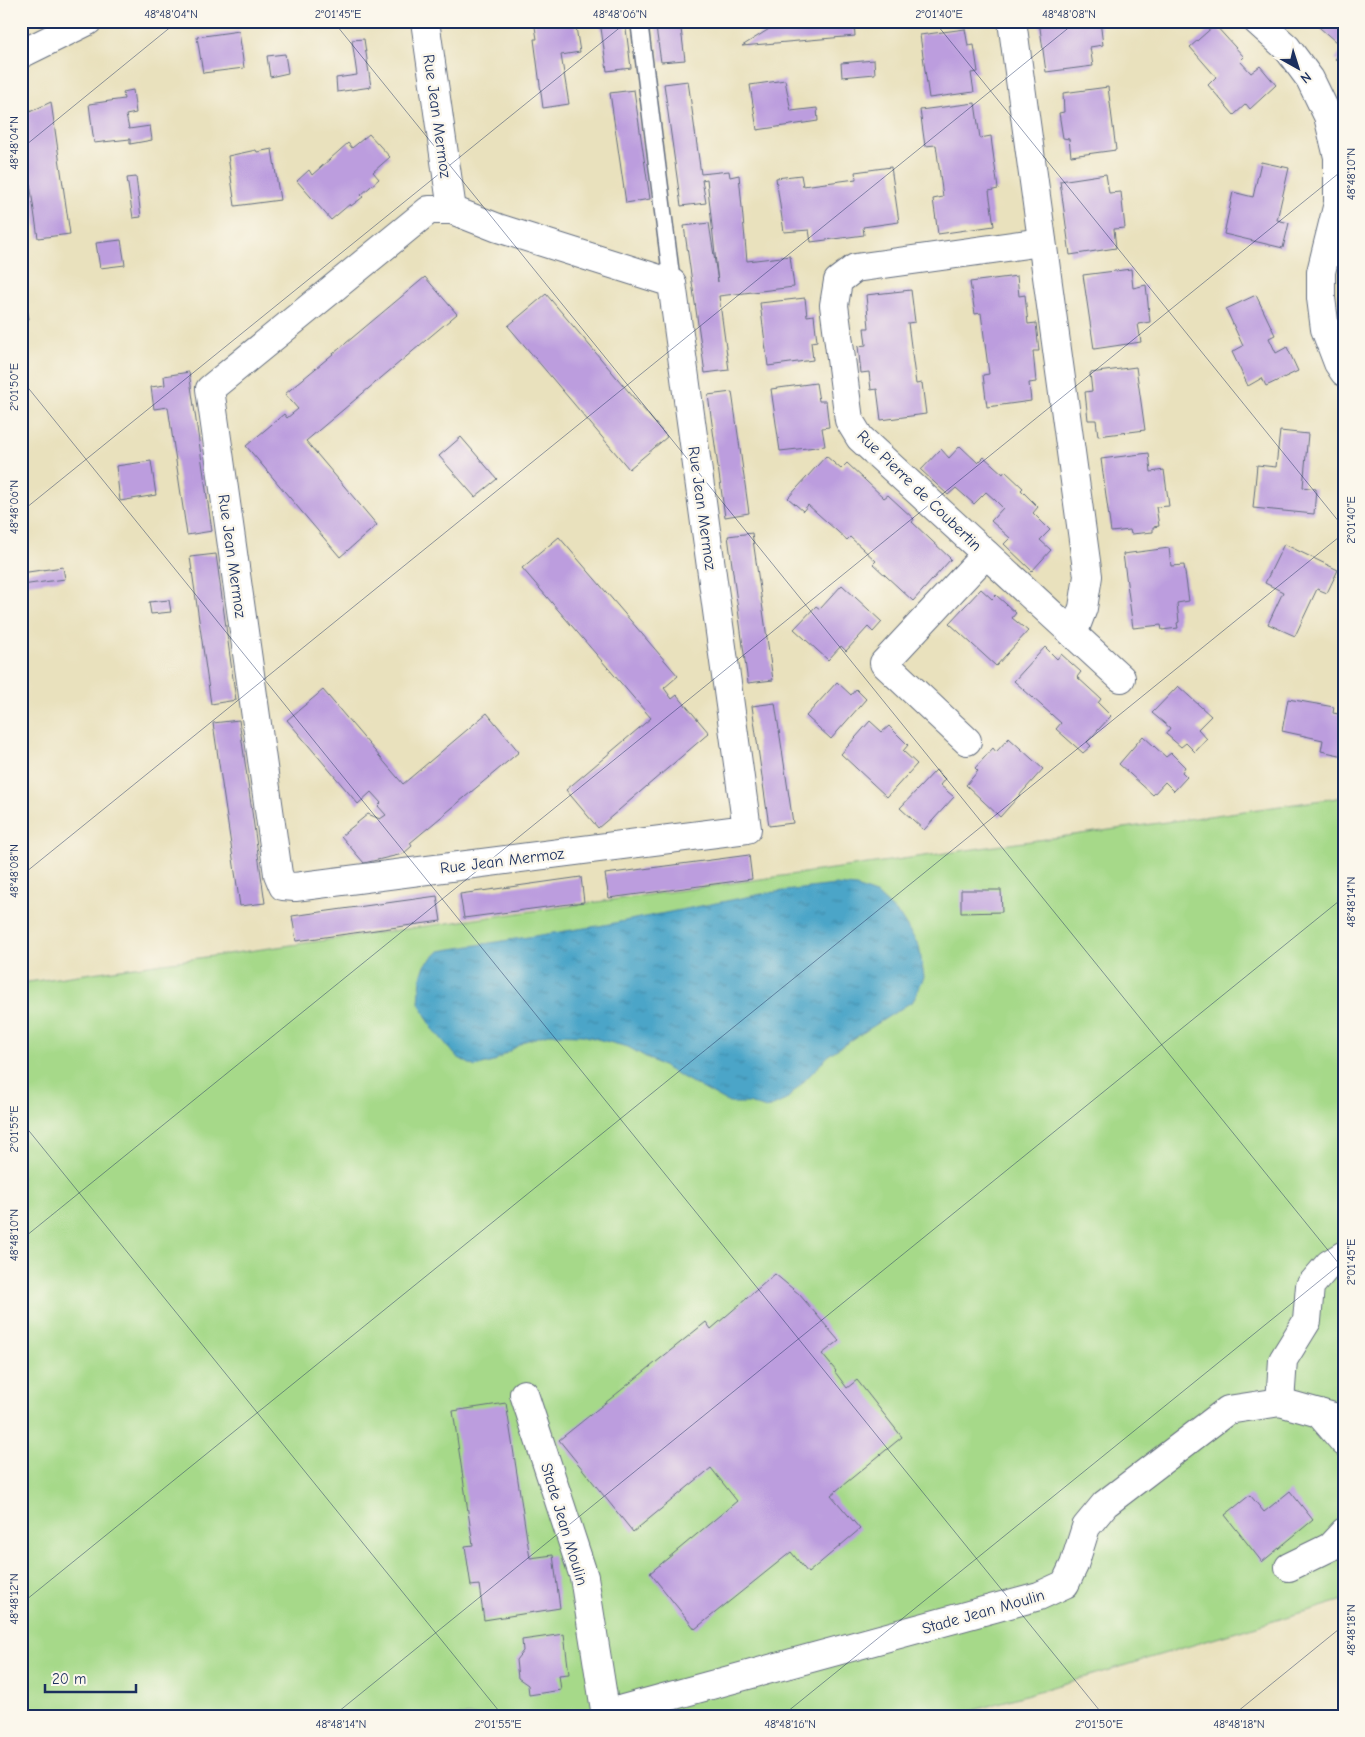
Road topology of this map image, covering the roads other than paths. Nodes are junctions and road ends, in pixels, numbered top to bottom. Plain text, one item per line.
1 (88, 21) edge
2 (425, 21) edge
3 (640, 21) edge
4 (1012, 21) edge
5 (1257, 21) edge
6 (21, 54) edge
7 (452, 210) junction
8 (1042, 242) junction
9 (672, 283) junction
10 (1344, 372) edge
11 (986, 554) junction
12 (1073, 634) junction
13 (1121, 678) dead end
14 (967, 741) dead end
15 (1344, 1255) edge
16 (524, 1394) dead end
17 (1280, 1402) junction
18 (1331, 1416) edge
19 (1344, 1442) edge
20 (1344, 1532) edge
21 (1288, 1567) dead end
22 (606, 1716) edge
23 (614, 1716) edge

1 - 6 street
2 - 7 street, Rue Jean Mermoz
3 - 9 lane
4 - 8 street
5 - 10 street
7 - 9 street, Rue Jean Mermoz
7 - 9 street, Rue Jean Mermoz
8 - 11 street, Rue Pierre de Coubertin
8 - 12 street
11 - 12 street, Rue Pierre de Coubertin
11 - 14 street
12 - 13 street, Rue Pierre de Coubertin
15 - 17 street
16 - 22 street, Stade Jean Moulin
17 - 18 street, Stade Jean Moulin
17 - 23 street, Stade Jean Moulin
18 - 19 street, Stade Jean Moulin
20 - 21 street

